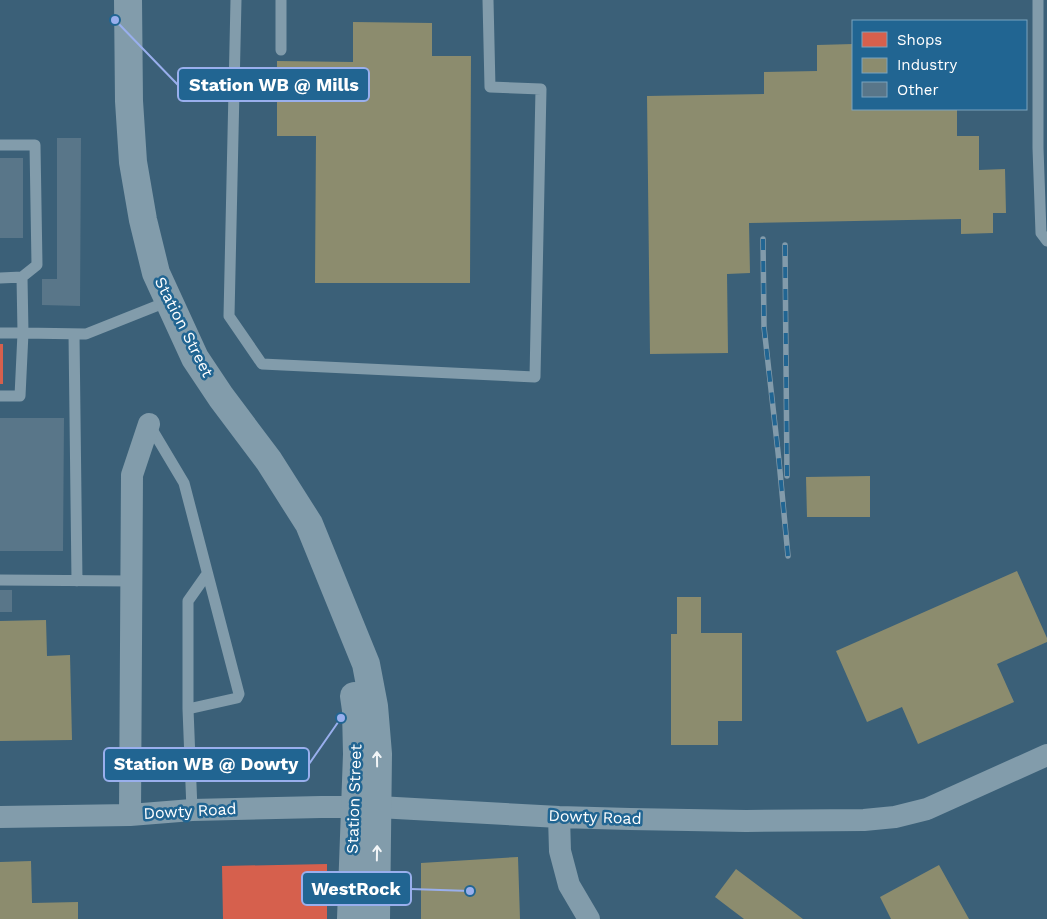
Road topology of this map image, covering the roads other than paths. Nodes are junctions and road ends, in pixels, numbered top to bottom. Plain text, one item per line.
1 (128, 0) edge
2 (236, 0) edge
3 (281, 0) edge
4 (488, 0) edge
5 (1038, 0) edge
6 (281, 50) dead end
7 (0, 145) edge
8 (1042, 148) edge
9 (1047, 241) edge
10 (0, 278) edge
11 (22, 278) junction
12 (169, 301) junction
13 (0, 333) edge
14 (23, 333) junction
15 (74, 334) junction
16 (0, 396) edge
17 (149, 424) joint
18 (207, 574) junction
19 (0, 580) edge
20 (77, 581) junction
21 (132, 582) junction
22 (188, 709) junction
23 (1047, 756) edge
24 (366, 807) junction
25 (192, 810) junction
26 (130, 814) junction
27 (0, 817) edge
28 (559, 817) junction
29 (351, 919) edge
30 (376, 919) edge
31 (589, 919) edge

1 - 12 street, Station Street
2 - 4 lane
3 - 6 lane
5 - 8 lane
7 - 11 lane
8 - 9 lane
10 - 11 lane
11 - 14 lane
12 - 15 lane
12 - 24 street, Station Street
13 - 14 lane
14 - 15 lane
14 - 16 lane
15 - 20 lane
17 - 18 lane
17 - 21 street
18 - 22 lane
18 - 22 lane
19 - 20 lane
20 - 21 lane
21 - 26 street
22 - 25 lane
23 - 28 street, Dowty Road
24 - 25 street, Dowty Road
24 - 28 street, Dowty Road
24 - 29 street, Station Street
30 -> 24 street
25 - 26 street, Dowty Road
26 - 27 street
28 - 31 street

